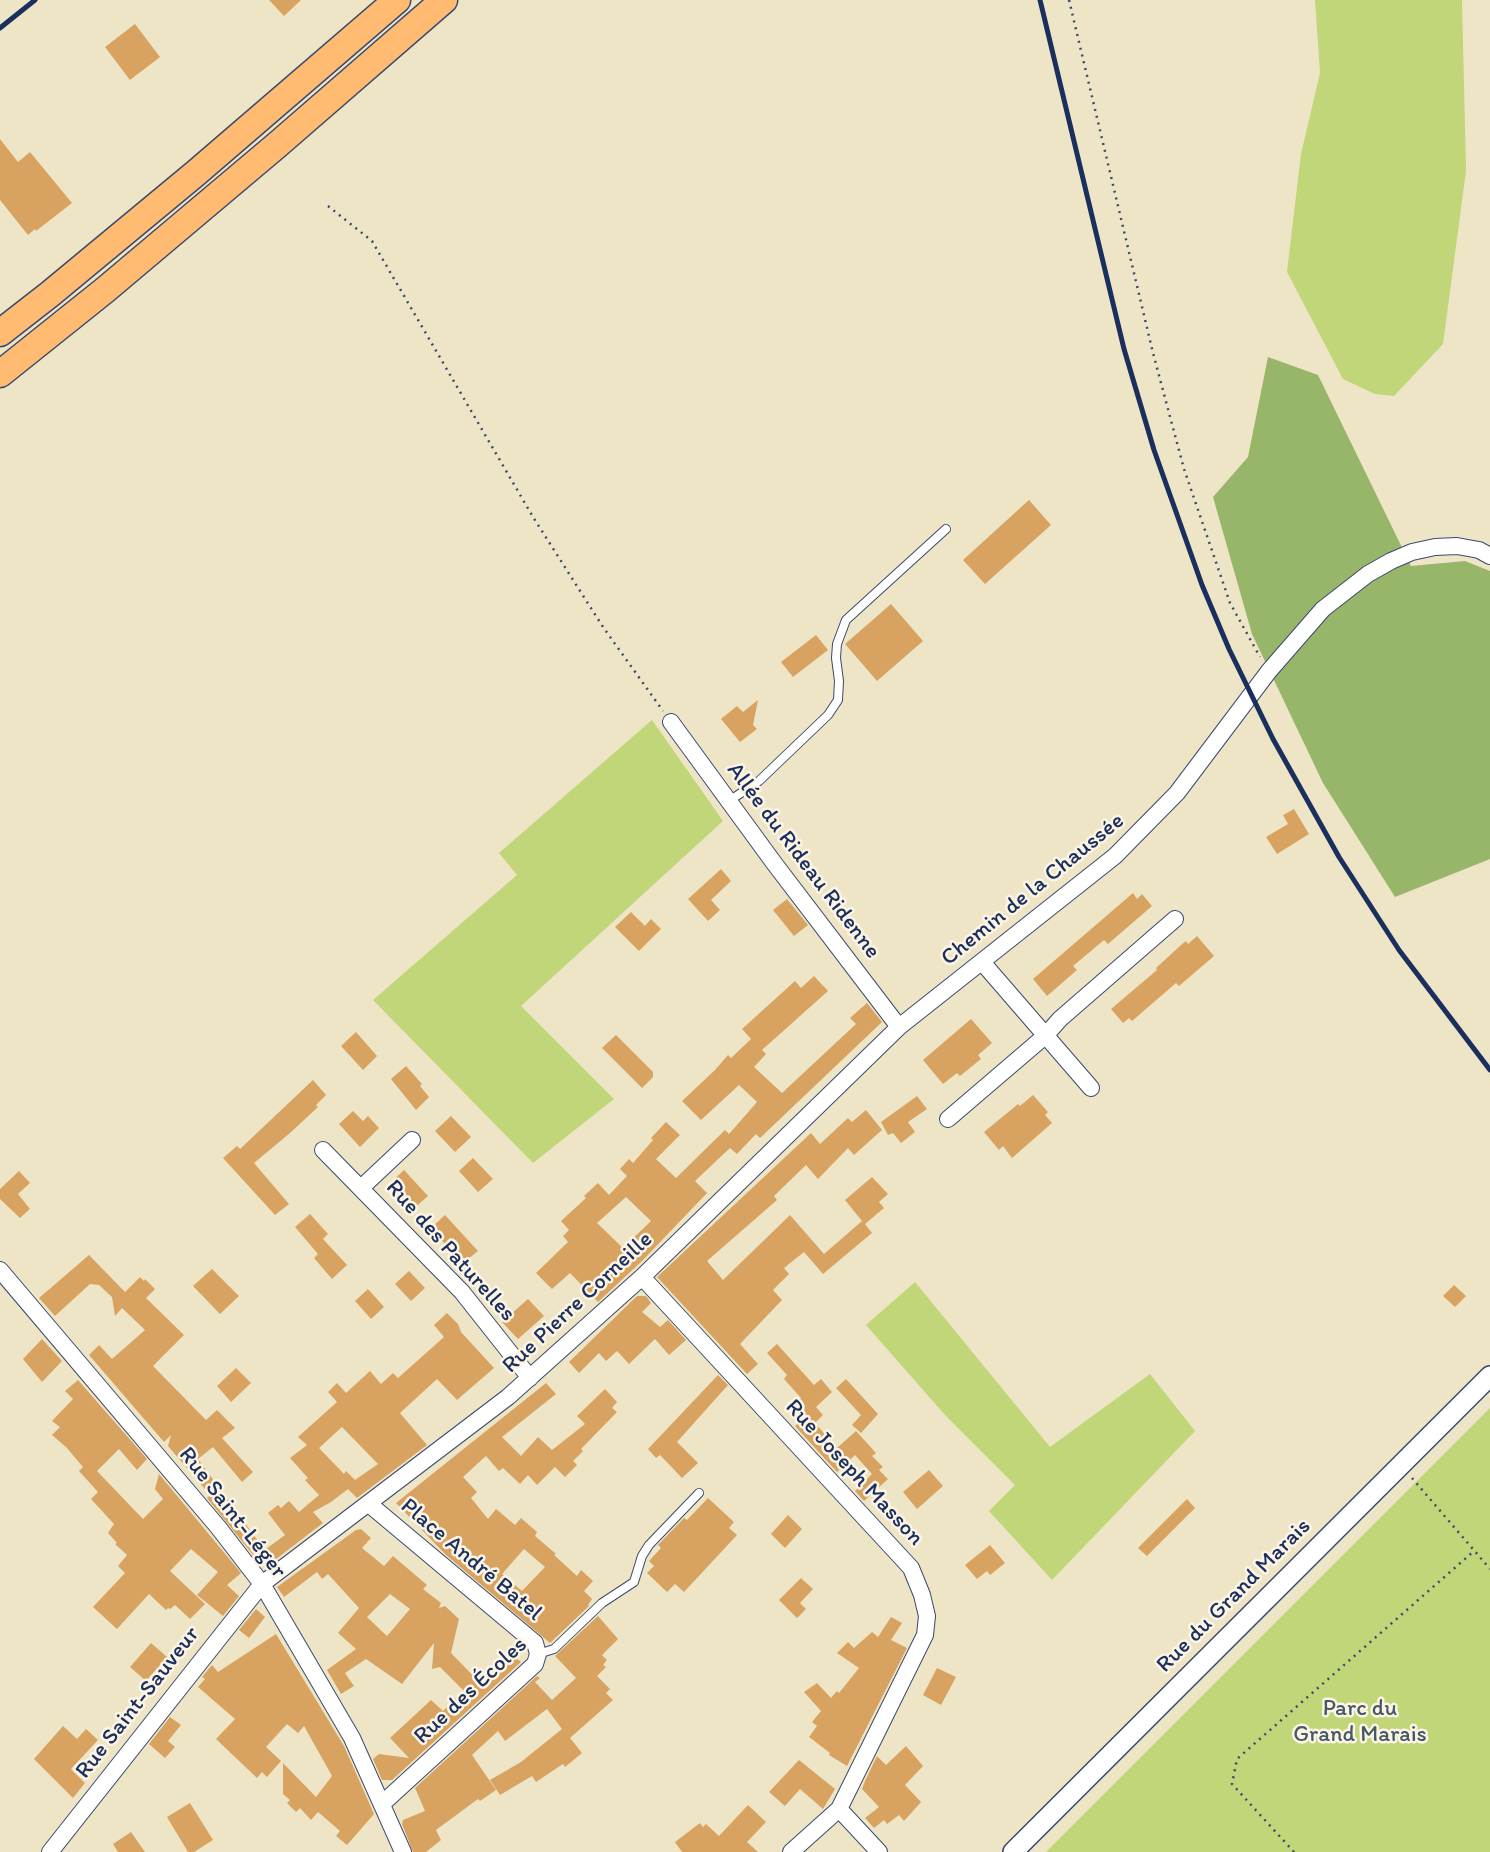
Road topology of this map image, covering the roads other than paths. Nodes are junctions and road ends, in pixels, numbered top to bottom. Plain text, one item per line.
1 (397, 0) edge
2 (444, 0) edge
3 (0, 333) edge
4 (0, 374) edge
5 (946, 528) dead end
6 (1490, 556) edge
7 (671, 722) road end
8 (729, 802) junction
9 (1175, 919) dead end
10 (982, 962) junction
11 (899, 1027) junction
12 (1045, 1036) junction
13 (1091, 1088) dead end
14 (948, 1119) dead end
15 (412, 1140) dead end
16 (323, 1150) dead end
17 (361, 1188) junction
18 (0, 1270) edge
19 (642, 1276) junction
20 (1490, 1376) edge
21 (530, 1378) junction
22 (699, 1493) dead end
23 (369, 1504) junction
24 (262, 1584) junction
25 (538, 1654) junction
26 (383, 1803) junction
27 (839, 1809) junction
28 (50, 1852) edge
29 (404, 1852) edge
30 (790, 1852) edge
31 (879, 1852) edge
32 (1013, 1852) edge

1 - 3 highway
2 - 4 highway
5 - 8 lane
6 - 10 street, Chemin de la Chaussée
7 - 8 street, Allée du Rideau Ridenne
8 - 11 street, Allée du Rideau Ridenne
9 - 12 street
10 - 11 street, Chemin de la Chaussée
10 - 12 street
11 - 19 street, Rue Pierre Corneille
12 - 13 street
12 - 14 street
15 - 17 street, Rue des Paturelles
16 - 17 street, Rue des Paturelles
17 - 21 street, Rue des Paturelles
18 - 24 street, Rue Saint-Léger
19 - 21 street, Rue Pierre Corneille
19 - 27 street, Rue Joseph Masson
20 - 32 street, Rue du Grand Marais
21 - 23 street, Rue Pierre Corneille
22 - 25 lane, Rue des Écoles
23 - 24 street, Rue Pierre Corneille
23 - 25 street, Place André Batel
24 - 26 street, Rue Saint-Léger
24 - 28 street, Rue Saint-Sauveur
25 - 26 street, Rue des Écoles
26 - 29 street, Rue Saint-Léger
27 - 30 street
27 - 31 street

